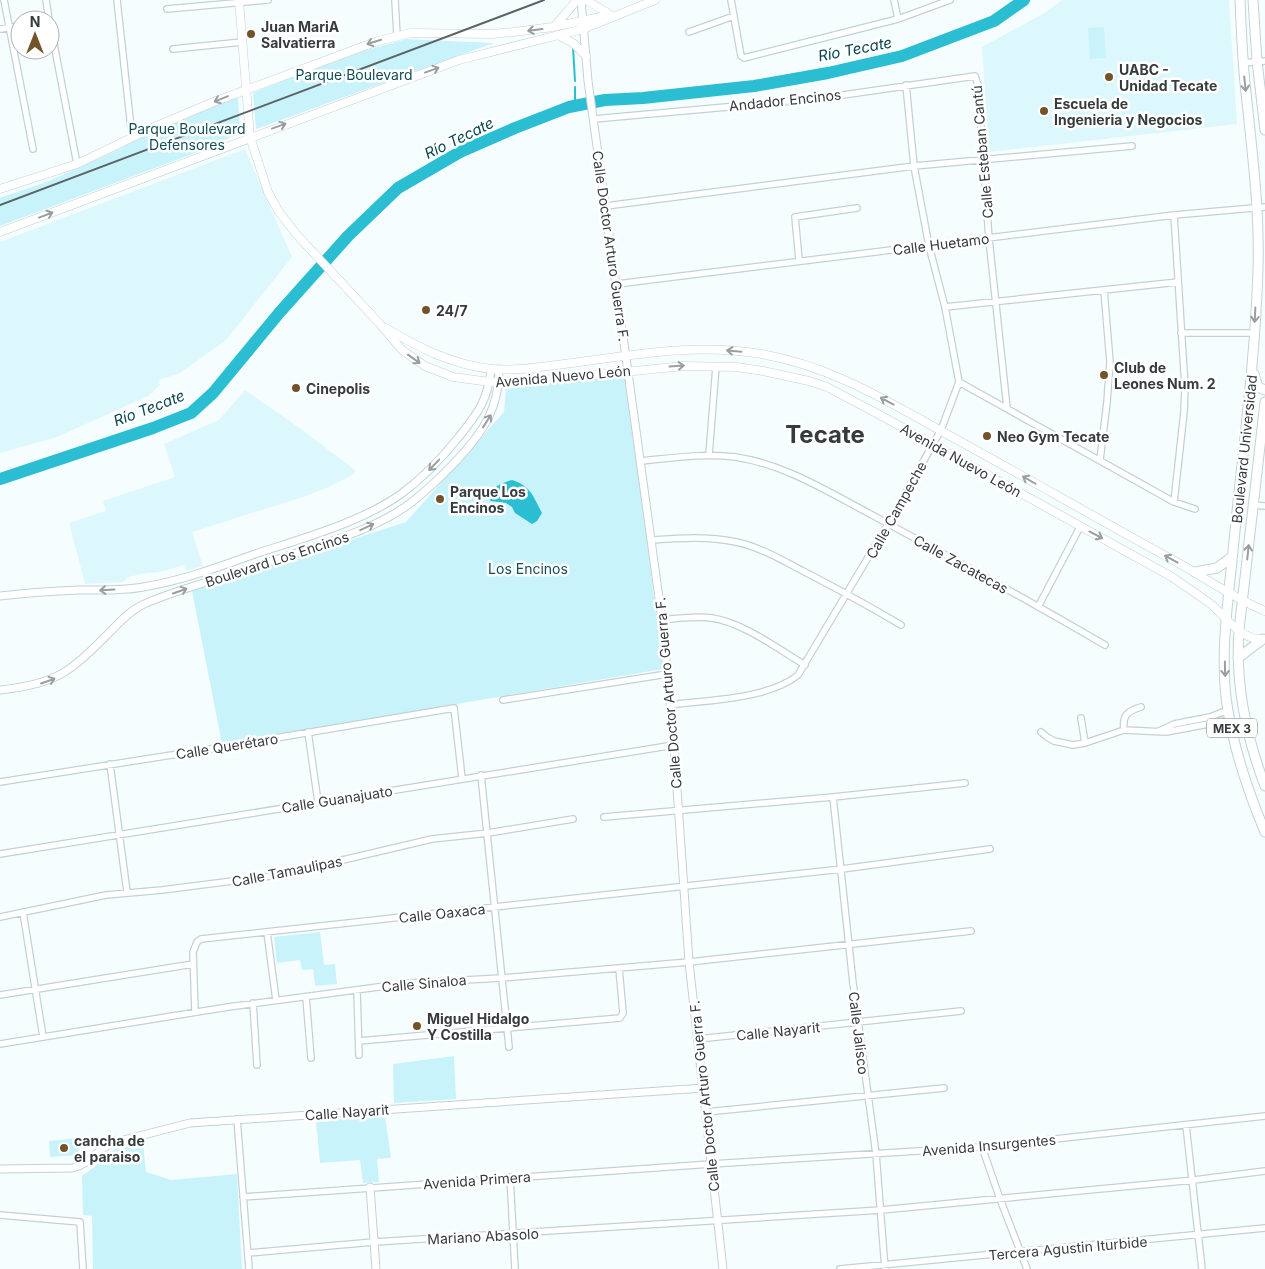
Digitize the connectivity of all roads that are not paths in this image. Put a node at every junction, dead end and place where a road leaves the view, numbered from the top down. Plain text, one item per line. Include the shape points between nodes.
1 (4, 0) edge
2 (118, 0) edge
3 (268, 0) edge
4 (395, 0) edge
5 (579, 0) edge
6 (586, 0) edge
7 (655, 0) edge
8 (731, 0) edge
9 (894, 0) edge
10 (950, 0) edge
11 (1240, 0) edge
12 (239, 1) edge
13 (1254, 1) edge
14 (167, 9) dead end
15 (624, 12) junction
16 (611, 15) junction
17 (734, 16) junction
18 (898, 19) junction
19 (583, 25) junction
20 (9, 28) junction
21 (0, 29) edge
22 (556, 31) junction
23 (689, 32) dead end
24 (397, 35) junction
25 (242, 42) junction
26 (173, 49) dead end
27 (586, 56) junction
28 (57, 60) edge
29 (1261, 61) edge
30 (1243, 63) junction
31 (975, 76) joint
32 (906, 85) junction
33 (245, 89) junction
34 (1264, 113) edge
35 (594, 119) junction
36 (1265, 130) edge
37 (132, 137) junction
38 (250, 137) junction
39 (1132, 146) dead end
40 (32, 149) dead end
41 (983, 158) junction
42 (76, 164) junction
43 (914, 166) junction
44 (0, 189) edge
45 (1261, 190) edge
46 (606, 206) junction
47 (1261, 207) edge
48 (857, 208) dead end
49 (1174, 215) junction
50 (0, 232) edge
51 (989, 239) junction
52 (929, 246) junction
53 (800, 260) junction
54 (1178, 282) junction
55 (617, 284) junction
56 (1104, 290) junction
57 (997, 302) junction
58 (945, 307) junction
59 (380, 324) junction
60 (1254, 333) junction
61 (1180, 334) junction
62 (626, 356) junction
63 (1253, 364) junction
64 (716, 366) junction
65 (491, 369) junction
66 (500, 369) junction
67 (628, 371) junction
68 (490, 382) junction
69 (959, 382) junction
70 (499, 383) junction
71 (1265, 390) edge
72 (1265, 402) edge
73 (1007, 408) junction
74 (940, 430) junction
75 (933, 444) junction
76 (709, 455) junction
77 (1100, 460) junction
78 (641, 462) junction
79 (1174, 502) junction
80 (1253, 505) junction
81 (1265, 506) edge
82 (1195, 509) dead end
83 (888, 524) junction
84 (1080, 527) junction
85 (321, 532) junction
86 (652, 540) junction
87 (325, 543) junction
88 (1232, 557) junction
89 (1195, 572) junction
90 (1228, 593) junction
91 (848, 594) junction
92 (0, 596) edge
93 (1243, 600) junction
94 (1038, 607) junction
95 (1265, 612) edge
96 (662, 620) junction
97 (1227, 620) junction
98 (901, 625) dead end
99 (1239, 630) junction
100 (1264, 639) edge
101 (1105, 645) dead end
102 (1238, 658) junction
103 (805, 665) junction
104 (667, 674) junction
105 (0, 690) edge
106 (503, 700) dead end
107 (670, 705) junction
108 (1141, 707) dead end
109 (1229, 715) junction
110 (1081, 718) dead end
111 (1124, 730) junction
112 (308, 732) junction
113 (1042, 732) dead end
114 (1157, 732) junction
115 (1085, 743) junction
116 (674, 745) junction
117 (110, 764) junction
118 (481, 775) junction
119 (462, 778) junction
120 (0, 782) edge
121 (966, 783) dead end
122 (1265, 786) edge
123 (833, 797) junction
124 (318, 802) junction
125 (678, 811) junction
126 (604, 817) dead end
127 (573, 819) dead end
128 (1265, 832) edge
129 (488, 833) junction
130 (119, 836) junction
131 (990, 849) dead end
132 (0, 854) edge
133 (842, 869) junction
134 (684, 887) junction
135 (127, 892) junction
136 (495, 908) junction
137 (23, 912) junction
138 (0, 917) edge
139 (970, 931) dead end
140 (267, 932) junction
141 (850, 944) junction
142 (689, 962) junction
143 (193, 964) junction
144 (619, 968) junction
145 (502, 978) junction
146 (35, 989) junction
147 (357, 991) junction
148 (0, 995) edge
149 (306, 997) junction
150 (276, 1000) junction
151 (253, 1003) junction
152 (961, 1011) dead end
153 (195, 1012) junction
154 (858, 1023) junction
155 (507, 1027) junction
156 (43, 1037) junction
157 (698, 1039) junction
158 (359, 1041) junction
159 (0, 1044) edge
160 (509, 1048) dead end
161 (359, 1055) dead end
162 (311, 1058) dead end
163 (257, 1065) dead end
164 (704, 1088) junction
165 (944, 1088) dead end
166 (868, 1096) junction
167 (706, 1112) junction
168 (1265, 1116) edge
169 (238, 1119) junction
170 (1186, 1125) junction
171 (982, 1147) junction
172 (876, 1154) junction
173 (711, 1164) junction
174 (0, 1168) edge
175 (1265, 1171) edge
176 (510, 1177) junction
177 (1194, 1180) junction
178 (370, 1187) junction
179 (243, 1197) junction
180 (1000, 1199) junction
181 (881, 1210) junction
182 (0, 1215) edge
183 (719, 1221) junction
184 (1265, 1228) edge
185 (513, 1234) junction
186 (1198, 1236) junction
187 (374, 1242) junction
188 (248, 1253) junction
189 (1020, 1253) junction
190 (885, 1267) edge
191 (83, 1269) edge
192 (249, 1269) edge
193 (376, 1269) edge
194 (515, 1269) edge
195 (723, 1269) edge
196 (840, 1269) edge
197 (1026, 1269) edge
198 (1202, 1269) edge

1 - 20 street
2 - 37 street
3 - 12 street
4 - 24 street
5 - 19 street, Calle Doctor Arturo Guerra F.
5 - 22 main road
6 - 16 main road
7 - 15 main road
8 - 17 street
9 - 18 street
10 - 18 street
11 - 30 main road, Boulevard Universidad / MEX 3
12 - 14 street
12 - 25 main road
13 - 29 main road
15 - 16 main road
15 - 19 main road
16 - 19 main road
17 - 18 street via 742,56 746,58
17 - 23 street
19 - 22 main road
19 - 27 street, Calle Doctor Arturo Guerra F.
20 - 21 street
20 - 40 street
22 -> 24 main road
22 - 27 main road
38 -> 22 main road via 459,60
24 -> 33 main road
25 - 26 street
25 - 33 main road
27 - 35 street, Calle Doctor Arturo Guerra F.
28 - 42 street
29 - 30 street
29 - 34 main road
30 -> 45 main road, Boulevard Universidad / MEX 3
31 - 32 street, Andador Encinos
31 - 41 street, Calle Esteban Cantú
32 - 35 street, Andador Encinos via 815,99
32 - 43 street
33 -> 37 main road
33 - 38 main road
34 - 36 main road
35 - 46 street, Calle Doctor Arturo Guerra F.
37 - 42 main road
50 -> 38 main road
38 - 59 main road via 268,192 279,212 296,235
39 - 41 street
41 - 43 street
41 - 51 street, Calle Esteban Cantú
42 - 44 main road
43 - 46 street
43 - 52 street
45 - 47 main road, Boulevard Universidad / MEX 3
46 - 55 street, Calle Doctor Arturo Guerra F.
47 - 49 street, Calle Huetamo
47 -> 60 main road, Boulevard Universidad / MEX 3
48 - 53 street via 795,217
49 - 51 street, Calle Huetamo
49 - 54 street
51 - 52 street, Calle Huetamo
51 - 57 street, Calle Esteban Cantú
52 - 53 street, Calle Huetamo
52 - 58 street
53 - 55 street, Calle Huetamo
54 - 56 street
54 - 61 street
55 - 62 street, Calle Doctor Arturo Guerra F.
56 - 57 street
56 - 77 street via 1110,362
57 - 58 street
57 - 73 street, Calle Esteban Cantú
58 - 69 street
59 - 65 main road, Avenida Nuevo León via 434,355
59 -> 68 main road, Avenida Nuevo León via 402,350 425,366 453,377
60 - 61 street
60 - 63 main road, Boulevard Universidad / MEX 3
61 - 79 street via 1185,387
62 - 66 main road, Avenida Nuevo León
62 - 67 street, Calle Doctor Arturo Guerra F.
74 -> 62 main road, Avenida Nuevo León via 855,383 775,357 714,349
63 - 71 main road via 1256,383
63 - 88 main road, Boulevard Universidad / MEX 3
67 -> 64 main road, Avenida Nuevo León
64 - 75 main road, Avenida Nuevo León via 809,381
64 - 76 street
65 - 66 main road, Avenida Nuevo León
65 - 68 street, Boulevard Los Encinos
66 - 70 street, Boulevard Los Encinos
67 - 70 main road, Avenida Nuevo León
67 - 78 street, Calle Doctor Arturo Guerra F.
68 - 70 main road, Avenida Nuevo León
68 -> 85 street, Boulevard Los Encinos via 477,415 414,484 368,513
69 - 73 street
69 - 74 street, Calle Campeche
87 -> 70 street, Boulevard Los Encinos via 384,519 433,486 486,424 495,406
72 - 80 main road, Boulevard Universidad / MEX 3
73 - 77 street
74 - 75 street, Calle Campeche
89 -> 74 main road, Avenida Nuevo León
75 - 83 street, Calle Campeche
75 - 84 main road, Avenida Nuevo León
76 - 78 street, Calle Zacatecas
76 - 83 street, Calle Zacatecas via 763,463 789,473
77 - 79 street
78 - 86 street, Calle Doctor Arturo Guerra F.
79 - 82 street
80 - 81 street
93 -> 80 main road, Boulevard Universidad / MEX 3
83 - 91 street, Calle Campeche
83 - 94 street, Calle Zacatecas
84 - 94 street
84 -> 97 main road, Avenida Nuevo León via 1172,577
85 - 87 street
85 -> 92 street, Boulevard Los Encinos via 154,586
86 - 91 street via 705,538 738,542 767,552
86 - 96 street, Calle Doctor Arturo Guerra F.
105 -> 87 street, Boulevard Los Encinos via 56,678 71,669 140,606
88 - 89 main road via 1217,568
88 - 90 main road, Boulevard Universidad / MEX 3
89 - 90 main road, Avenida Nuevo León
90 - 93 main road, Avenida Nuevo León
90 - 97 main road, Boulevard Universidad / MEX 3
91 - 98 street
91 - 103 street, Calle Campeche
93 - 95 main road, Avenida Nuevo León
93 - 99 main road, Boulevard Universidad / MEX 3
94 - 101 street, Calle Zacatecas
96 - 103 street via 691,617 730,623
96 - 104 street, Calle Doctor Arturo Guerra F.
97 - 99 main road, Avenida Nuevo León
97 -> 109 main road, Boulevard Universidad / MEX 3 via 1225,663
99 - 100 main road, Avenida Nuevo León via 1251,637
99 - 102 main road, Boulevard Universidad / MEX 3
100 - 102 main road
102 - 122 main road, Boulevard Universidad / MEX 3 via 1241,703
103 - 107 street, Calle Campeche via 798,675 774,690
104 - 106 street
104 - 107 street, Calle Doctor Arturo Guerra F.
107 - 116 street, Calle Doctor Arturo Guerra F.
108 - 111 street via 1125,714
109 - 114 street
109 - 114 street via 1174,724
109 - 128 main road, Boulevard Universidad / MEX 3 via 1242,770
110 - 115 street
111 - 114 street
111 - 115 street
112 - 117 street, Calle Querétaro
112 - 119 street, Calle Querétaro via 454,708
112 - 124 street
113 - 115 street via 1062,743
116 - 118 street, Calle Guanajuato
116 - 125 street, Calle Doctor Arturo Guerra F.
117 - 120 street, Calle Querétaro
117 - 130 street
118 - 119 street, Calle Guanajuato
118 - 129 street
119 - 124 street, Calle Guanajuato
121 - 123 street
123 - 125 street
123 - 133 street, Calle Jalisco
124 - 130 street, Calle Guanajuato
125 - 126 street
125 - 134 street, Calle Doctor Arturo Guerra F.
127 - 129 street, Calle Tamaulipas
129 - 135 street, Calle Tamaulipas via 432,839 279,875
129 - 136 street
130 - 132 street, Calle Guanajuato
130 - 135 street
131 - 133 street, Calle Oaxaca
133 - 134 street, Calle Oaxaca
133 - 141 street, Calle Jalisco
134 - 136 street, Calle Oaxaca
134 - 142 street, Calle Doctor Arturo Guerra F.
135 - 137 street, Calle Tamaulipas
136 - 140 street, Calle Oaxaca
136 - 145 street
137 - 138 street, Calle Tamaulipas
137 - 146 street
139 - 141 street, Calle Sinaloa
140 - 143 street, Calle Oaxaca via 201,939 194,947
140 - 150 street
141 - 142 street, Calle Sinaloa
141 - 154 street, Calle Jalisco
142 - 144 street, Calle Sinaloa
142 - 157 street, Calle Doctor Arturo Guerra F.
143 - 146 street
143 - 153 street
144 - 145 street, Calle Sinaloa
144 - 155 street via 623,1014 620,1018
145 - 147 street, Calle Sinaloa via 408,983
145 - 155 street
146 - 148 street
146 - 156 street
147 - 149 street, Calle Sinaloa
147 - 158 street
149 - 150 street, Calle Sinaloa
149 - 162 street
150 - 151 street, Calle Sinaloa
151 - 153 street, Calle Sinaloa
151 - 163 street
152 - 154 street, Calle Nayarit
153 - 156 street, Calle Sinaloa
154 - 157 street, Calle Nayarit
154 - 166 street, Calle Jalisco
155 - 158 street
155 - 160 street
156 - 159 street, Calle Sinaloa
157 - 164 street, Calle Doctor Arturo Guerra F.
158 - 161 street
164 - 167 street, Calle Doctor Arturo Guerra F.
164 - 169 street, Calle Nayarit
165 - 166 street
166 - 167 street
166 - 172 street, Calle Jalisco
167 - 173 street, Calle Doctor Arturo Guerra F.
168 - 170 street, Avenida Insurgentes
169 - 174 street, Calle Nayarit via 190,1123 112,1143 81,1166 72,1168
169 - 179 street
170 - 171 street, Avenida Insurgentes
170 - 177 street
171 - 172 street, Avenida Insurgentes
171 - 180 street
172 - 173 street, Avenida Insurgentes
172 - 181 street, Calle Jalisco
173 - 176 street, Avenida Primera
173 - 183 street, Calle Doctor Arturo Guerra F.
175 - 177 street, Mariano Abasolo
176 - 178 street, Avenida Primera
176 - 185 street
177 - 180 street, Mariano Abasolo
177 - 186 street
178 - 179 street, Avenida Primera
178 - 187 street
179 - 188 street
180 - 181 street, Mariano Abasolo
180 - 189 street
181 - 183 street, Mariano Abasolo
181 - 190 street, Calle Jalisco
182 - 191 street via 80,1222
183 - 185 street, Mariano Abasolo
183 - 195 street, Calle Doctor Arturo Guerra F.
184 - 186 street, Tercera Agustin Iturbide
185 - 187 street, Mariano Abasolo
185 - 194 street
186 - 189 street, Tercera Agustin Iturbide
186 - 198 street
187 - 188 street, Mariano Abasolo
187 - 193 street
188 - 192 street
189 - 190 street, Tercera Agustin Iturbide
189 - 197 street
190 - 196 street, Tercera Agustin Iturbide

